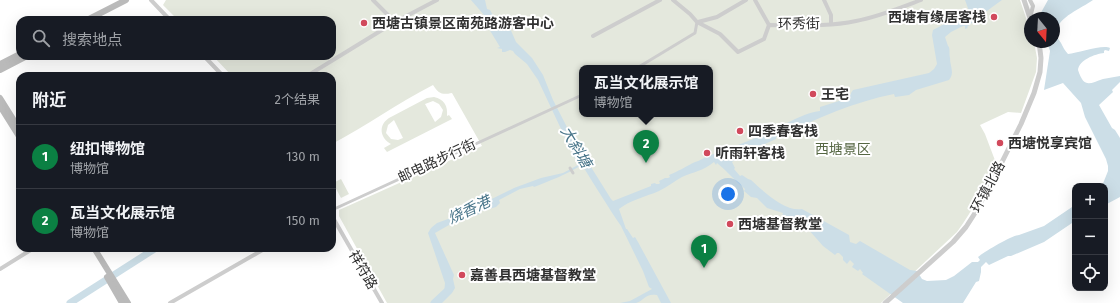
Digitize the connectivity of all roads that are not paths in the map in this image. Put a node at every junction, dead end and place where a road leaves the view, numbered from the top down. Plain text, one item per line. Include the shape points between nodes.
1 (126, 0) edge
2 (132, 0) edge
3 (151, 0) edge
4 (373, 0) edge
5 (437, 0) edge
6 (660, 0) edge
7 (673, 0) edge
8 (746, 0) edge
9 (755, 0) edge
10 (824, 0) edge
11 (921, 0) edge
12 (1024, 0) edge
13 (1030, 0) edge
14 (1028, 12) edge
15 (1032, 12) edge
16 (95, 16) edge
17 (102, 16) edge
18 (166, 16) edge
19 (394, 22) junction
20 (697, 22) junction
21 (831, 24) junction
22 (769, 25) junction
23 (593, 36) dead end
24 (1040, 48) edge
25 (16, 56) edge
26 (336, 58) edge
27 (19, 60) edge
28 (208, 60) edge
29 (333, 60) edge
30 (0, 64) edge
31 (643, 65) edge
32 (0, 70) edge
33 (219, 72) edge
34 (313, 72) edge
35 (579, 96) edge
36 (1, 103) edge
37 (16, 124) edge
38 (16, 131) edge
39 (570, 168) dead end
40 (573, 173) dead end
41 (336, 208) edge
42 (336, 223) edge
43 (28, 252) edge
44 (92, 252) edge
45 (96, 252) edge
46 (259, 252) edge
47 (102, 265) junction
48 (0, 269) edge
49 (117, 290) junction
50 (122, 303) edge
51 (128, 303) edge
52 (170, 303) edge
53 (382, 303) edge
54 (885, 303) edge

1 - 16 main road
2 - 17 main road
3 - 18 street
4 - 19 street
5 - 19 street
6 - 23 street
7 - 20 street
8 - 20 street via 717,17
9 - 22 street
10 - 21 street via 831,15
11 - 21 street, 环秀街 via 876,16
12 - 14 street
13 - 15 street via 1033,6
19 - 26 street
20 - 22 street, 环秀街 via 720,34 738,52 764,39
20 - 31 street via 695,33
21 - 22 street, 环秀街
24 - 54 street, 环镇北路 via 1040,72 1034,93 997,172 966,227 953,242
25 - 30 main road
27 - 32 main road
28 - 33 street
29 - 34 street
35 - 41 street, 邮电路步行街
36 - 37 main road
36 - 38 main road
39 - 40 street
42 - 53 street, 祥符路
43 - 48 street
44 - 47 main road
45 - 47 main road
46 - 52 street
47 - 49 main road
49 - 50 main road
49 - 51 main road

